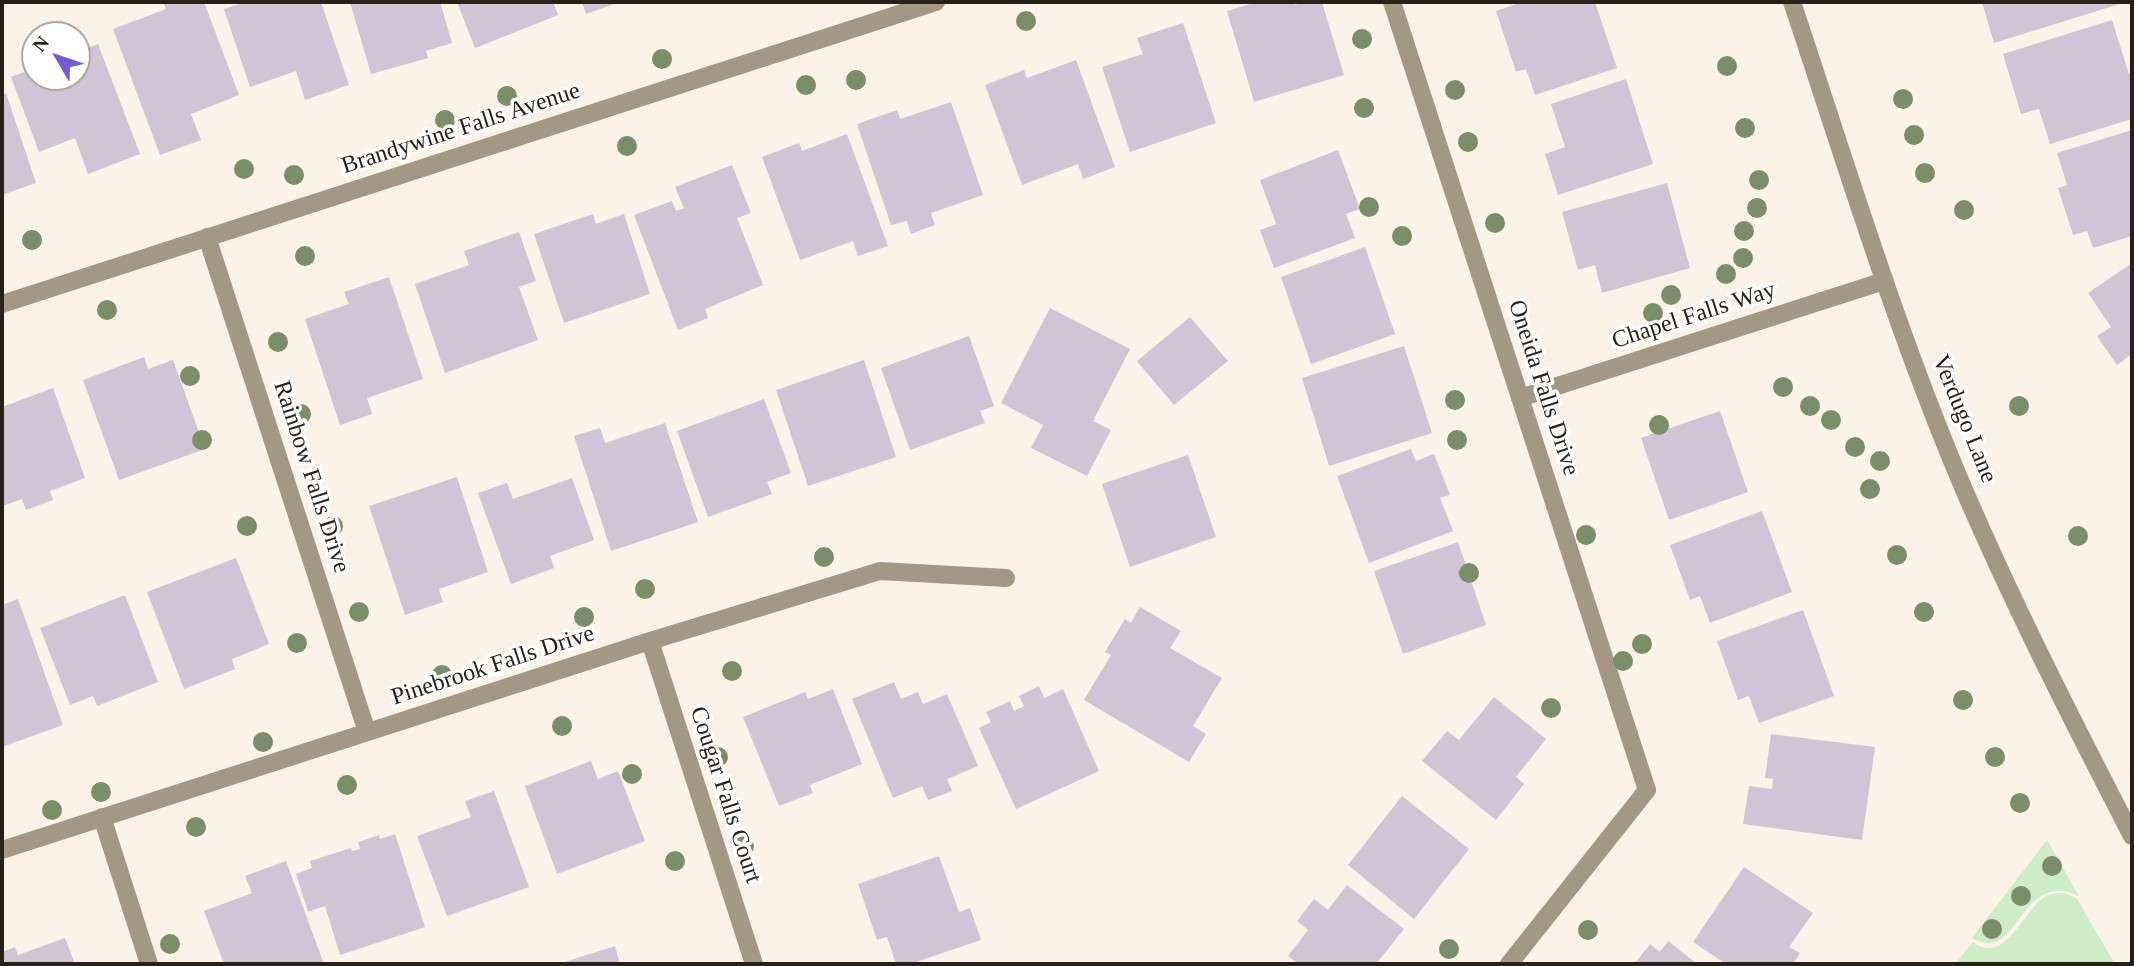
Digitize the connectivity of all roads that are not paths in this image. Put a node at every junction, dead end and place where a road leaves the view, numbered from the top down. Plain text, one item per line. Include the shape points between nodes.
1 (936, 2) edge
2 (1392, 2) edge
3 (1792, 2) edge
4 (207, 237) junction
5 (1884, 281) junction
6 (2, 304) edge
7 (1520, 398) junction
8 (1006, 578) dead end
9 (650, 641) junction
10 (367, 732) junction
11 (102, 817) junction
12 (2132, 836) edge
13 (2, 849) edge
14 (149, 964) edge
15 (754, 964) edge
16 (1509, 964) edge

1 - 4 street, Brandywine Falls Avenue
2 - 7 street, Oneida Falls Drive
3 - 5 street, Verdugo Lane
4 - 6 street, Brandywine Falls Avenue
4 - 10 street, Rainbow Falls Drive
5 - 7 street, Chapel Falls Way
5 - 12 street, Verdugo Lane via 1964,490 2038,655
7 - 16 street, Oneida Falls Drive via 1647,790
8 - 9 street, Pinebrook Falls Drive via 880,571
9 - 10 street, Pinebrook Falls Drive
9 - 15 street, Cougar Falls Court
10 - 11 street, Pinebrook Falls Drive
11 - 13 street, Pinebrook Falls Drive
11 - 14 street

